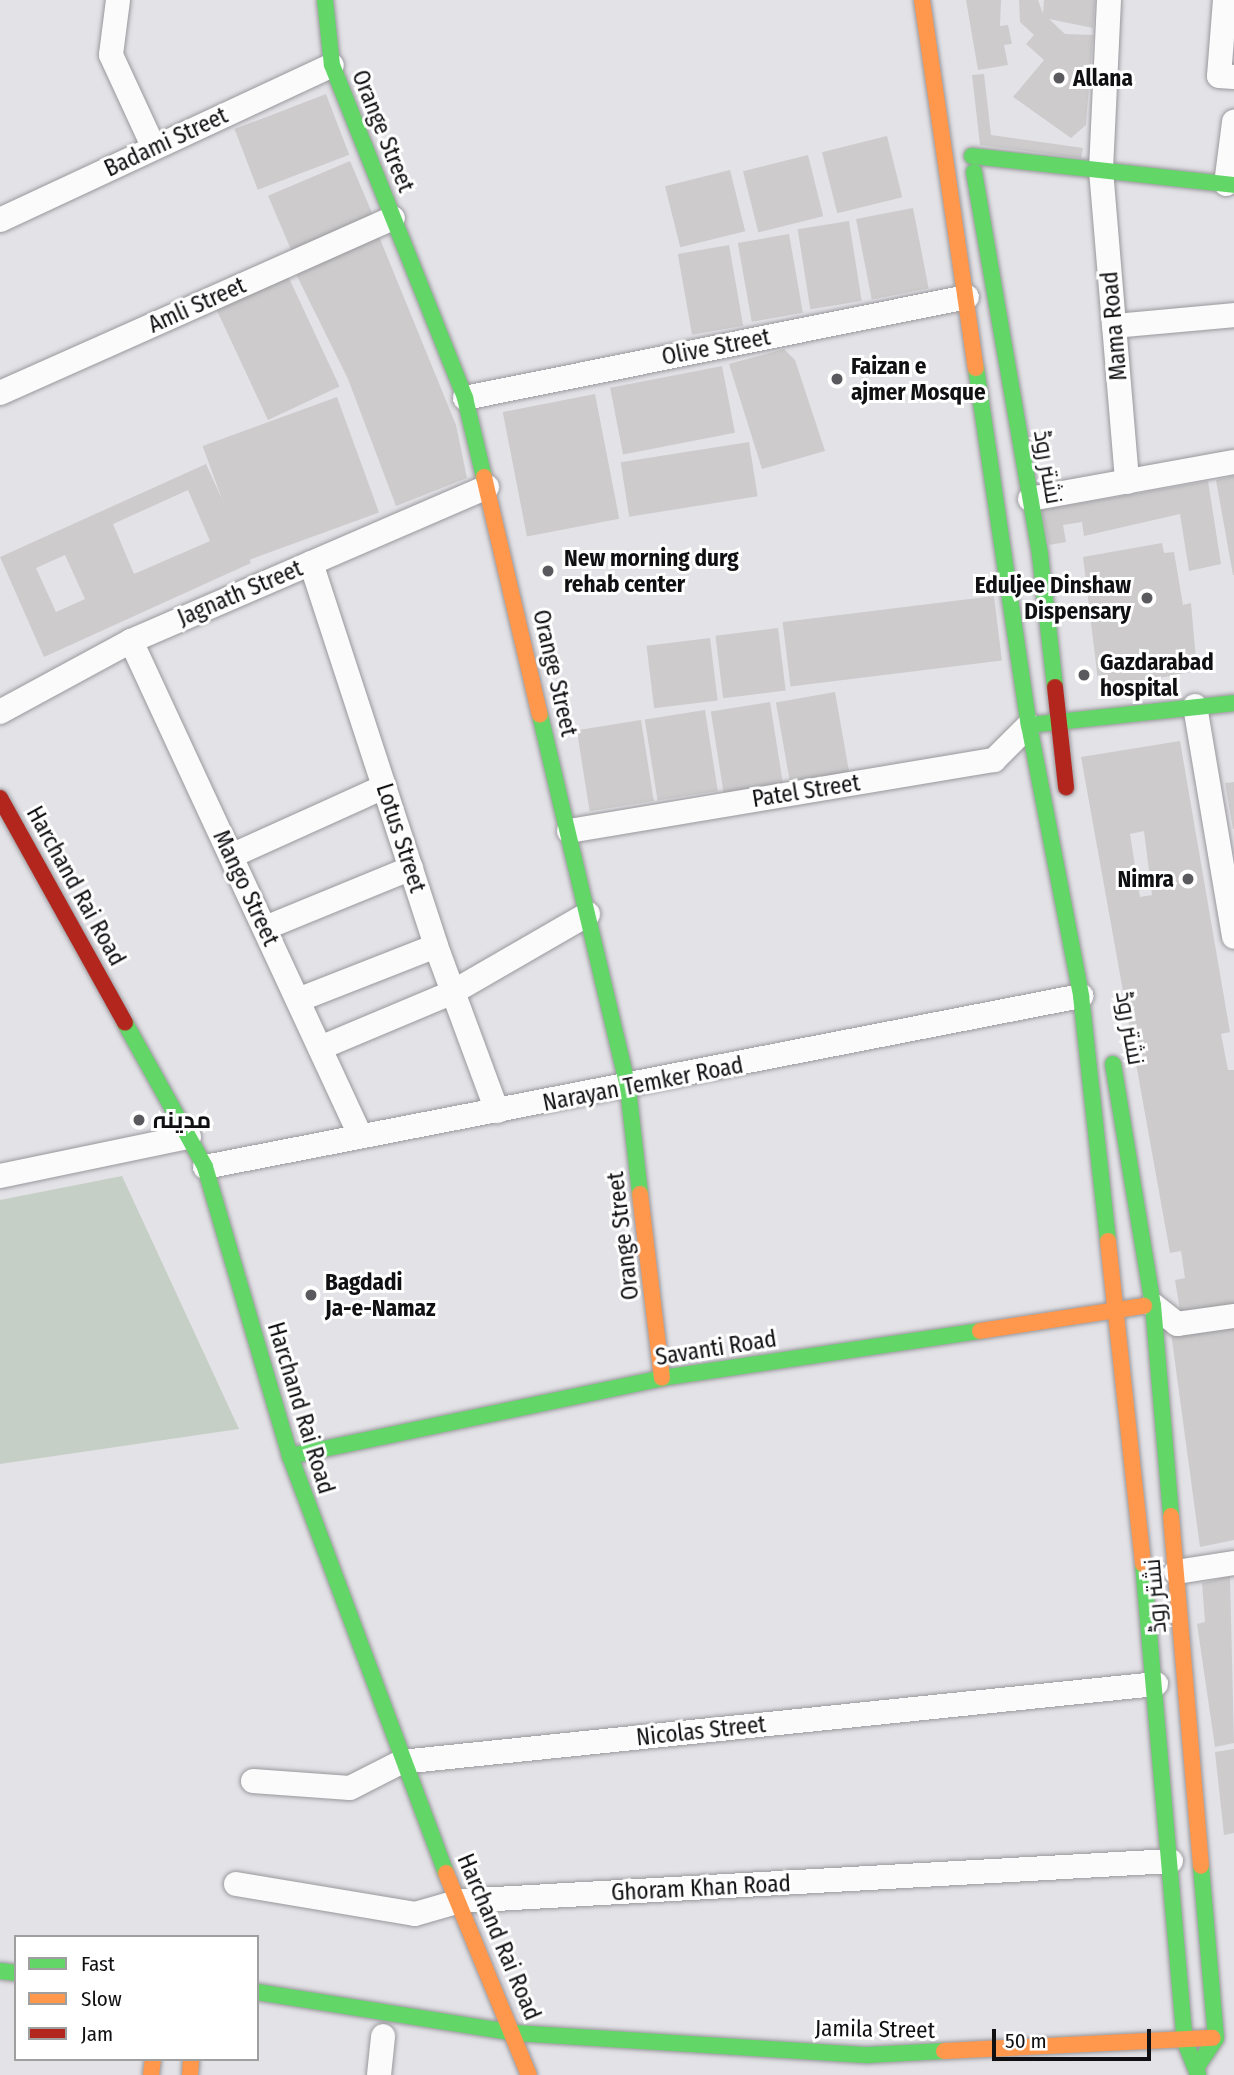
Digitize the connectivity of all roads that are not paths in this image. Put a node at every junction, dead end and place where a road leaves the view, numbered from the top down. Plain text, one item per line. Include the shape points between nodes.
1 (118, 0) edge
2 (325, 0) edge
3 (922, 0) edge
4 (1109, 0) edge
5 (1225, 0) edge
6 (332, 65) junction
7 (1234, 77) edge
8 (1234, 122) edge
9 (154, 148) junction
10 (1101, 170) junction
11 (1230, 185) edge
12 (393, 218) junction
13 (0, 220) edge
14 (967, 297) junction
15 (1234, 315) edge
16 (1114, 326) junction
17 (0, 393) edge
18 (465, 398) junction
19 (1234, 462) edge
20 (1127, 481) junction
21 (487, 487) junction
22 (1030, 499) junction
23 (311, 563) junction
24 (131, 641) junction
25 (1234, 703) edge
26 (1195, 706) junction
27 (0, 712) edge
28 (1058, 720) junction
29 (1030, 725) junction
30 (384, 788) junction
31 (0, 798) edge
32 (1070, 805) dead end
33 (569, 831) junction
34 (231, 856) junction
35 (411, 868) junction
36 (588, 914) junction
37 (265, 928) junction
38 (1234, 937) edge
39 (436, 946) junction
40 (453, 992) junction
41 (1081, 996) junction
42 (298, 1000) junction
43 (320, 1048) junction
44 (1110, 1048) dead end
45 (628, 1088) junction
46 (497, 1111) junction
47 (360, 1135) junction
48 (189, 1137) junction
49 (205, 1167) junction
50 (0, 1176) edge
51 (1153, 1305) junction
52 (1116, 1310) junction
53 (1234, 1315) edge
54 (662, 1378) junction
55 (289, 1456) junction
56 (1234, 1563) edge
57 (1176, 1572) junction
58 (1156, 1684) junction
59 (401, 1762) junction
60 (253, 1781) dead end
61 (1171, 1861) junction
62 (236, 1884) dead end
63 (460, 1901) junction
64 (259, 1992) edge
65 (358, 2032) dead end
66 (515, 2033) junction
67 (1234, 2035) edge
68 (395, 2038) joint
69 (1216, 2038) junction
70 (445, 2041) dead end
71 (1185, 2042) junction
72 (869, 2065) edge
73 (1198, 2070) edge
74 (379, 2075) edge
75 (529, 2075) edge

1 - 9 street via 111,55
2 - 6 main road, Orange Street
3 - 14 main road, نشتر روڈ
4 - 10 street, Mama Road
5 - 7 street via 1219,76
6 - 9 street, Badami Street
6 - 12 main road, Orange Street
8 - 11 street
9 - 13 street, Badami Street
10 - 11 main road
10 - 16 street, Mama Road
10 - 22 main road, نشتر روڈ via 971,149
12 - 17 street, Amli Street
12 - 18 main road, Orange Street
14 - 18 street, Olive Street
14 - 29 main road, نشتر روڈ
15 - 16 street
16 - 20 street, Mama Road
18 - 21 main road, Orange Street
19 - 20 street
20 - 22 street
21 - 23 street, Jagnath Street
21 - 33 main road, Orange Street
22 - 28 main road, نشتر روڈ
23 - 24 street, Jagnath Street
23 - 30 street, Lotus Street
24 - 27 street, Jagnath Street
24 - 34 street, Mango Street
25 - 26 main road
26 - 28 main road
26 - 38 street
28 - 29 main road
28 - 32 main road, نشتر روڈ
29 - 33 street, Patel Street via 994,760
29 - 41 main road, نشتر روڈ
30 - 34 street
30 - 35 street, Lotus Street
31 - 48 main road, Harchand Rai Road
33 - 36 main road, Orange Street
34 - 37 street, Mango Street
35 - 37 street
35 - 39 street, Lotus Street
36 - 40 street
36 - 45 main road, Orange Street
37 - 42 street, Mango Street
39 - 40 street, Lotus Street
39 - 42 street
40 - 43 street
40 - 46 street, Lotus Street
41 - 45 street, Narayan Temker Road
41 - 52 main road, نشتر روڈ
42 - 43 street, Mango Street
43 - 47 street, Mango Street
44 - 51 main road, نشتر روڈ
45 - 46 street, Narayan Temker Road
45 - 54 main road, Orange Street
46 - 47 street, Narayan Temker Road
47 - 49 street, Narayan Temker Road
48 - 49 main road, Harchand Rai Road
48 - 50 street
49 - 55 main road, Harchand Rai Road
51 - 52 main road, Savanti Road
51 - 53 street via 1177,1324
51 - 57 main road, نشتر روڈ
52 - 54 main road, Savanti Road
52 - 58 main road, نشتر روڈ
54 - 55 main road, Savanti Road
55 - 59 main road, Harchand Rai Road
56 - 57 street
57 - 69 main road, نشتر روڈ
58 - 59 street, Nicolas Street
58 - 61 main road, نشتر روڈ
59 - 60 street, Nicolas Street via 350,1788
59 - 63 main road, Harchand Rai Road
61 - 63 street, Ghoram Khan Road
61 - 71 main road, نشتر روڈ
62 - 63 street, Ghoram Khan Road via 415,1914
63 - 66 main road, Harchand Rai Road
64 - 66 main road, Jamila Street
65 - 68 main road
66 - 70 main road, Jamila Street
66 - 72 main road, Jamila Street
66 - 75 main road, Harchand Rai Road
67 - 69 main road, Jamila Street
68 - 74 street
69 - 71 main road, Jamila Street
69 - 73 main road, نشتر روڈ
71 - 72 main road, Jamila Street
71 - 73 main road, نشتر روڈ

